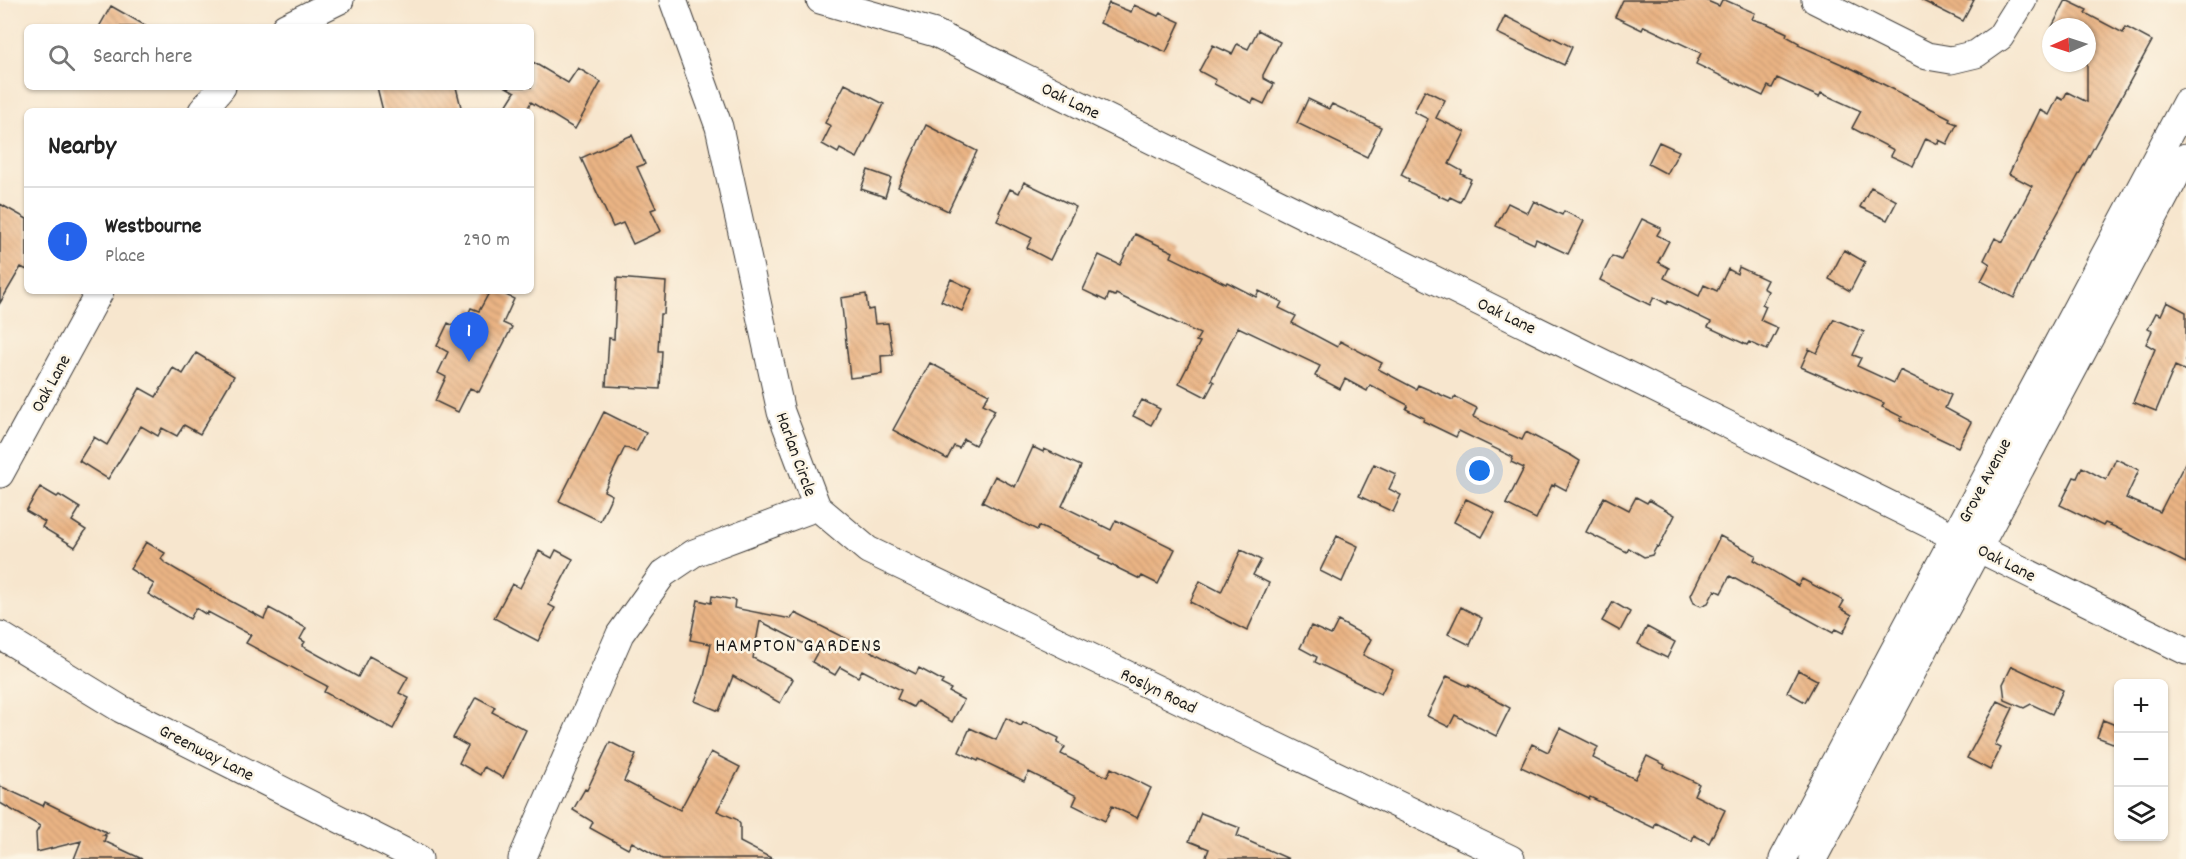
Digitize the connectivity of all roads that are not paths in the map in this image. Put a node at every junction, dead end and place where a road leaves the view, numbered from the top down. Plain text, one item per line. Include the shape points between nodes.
1 (340, 0) edge
2 (673, 0) edge
3 (820, 0) edge
4 (1815, 0) edge
5 (2023, 0) edge
6 (291, 24) edge
7 (220, 90) edge
8 (2186, 102) edge
9 (204, 108) edge
10 (2186, 157) edge
11 (98, 294) edge
12 (0, 474) edge
13 (817, 507) junction
14 (1955, 536) junction
15 (1979, 548) junction
16 (0, 635) edge
17 (2186, 651) edge
18 (419, 859) edge
19 (522, 859) edge
20 (1511, 859) edge
21 (1783, 859) edge
22 (1813, 859) edge

1 - 6 street
2 - 13 street, Harlan Circle via 719,127 781,412
3 - 14 street, Oak Lane via 935,33
4 - 5 street via 1927,56 1951,60 1976,54 2000,36
7 - 9 street
8 - 14 street, Grove Avenue
10 - 15 street, Grove Avenue
11 - 12 street, Oak Lane
13 - 19 street, Harlan Circle via 694,553 663,574 620,634
13 - 20 street, Roslyn Road via 868,550
14 - 15 street, Oak Lane
14 - 21 street, Grove Avenue
15 - 17 street, Oak Lane
15 - 22 street, Grove Avenue
16 - 18 street, Greenway Lane via 121,710

